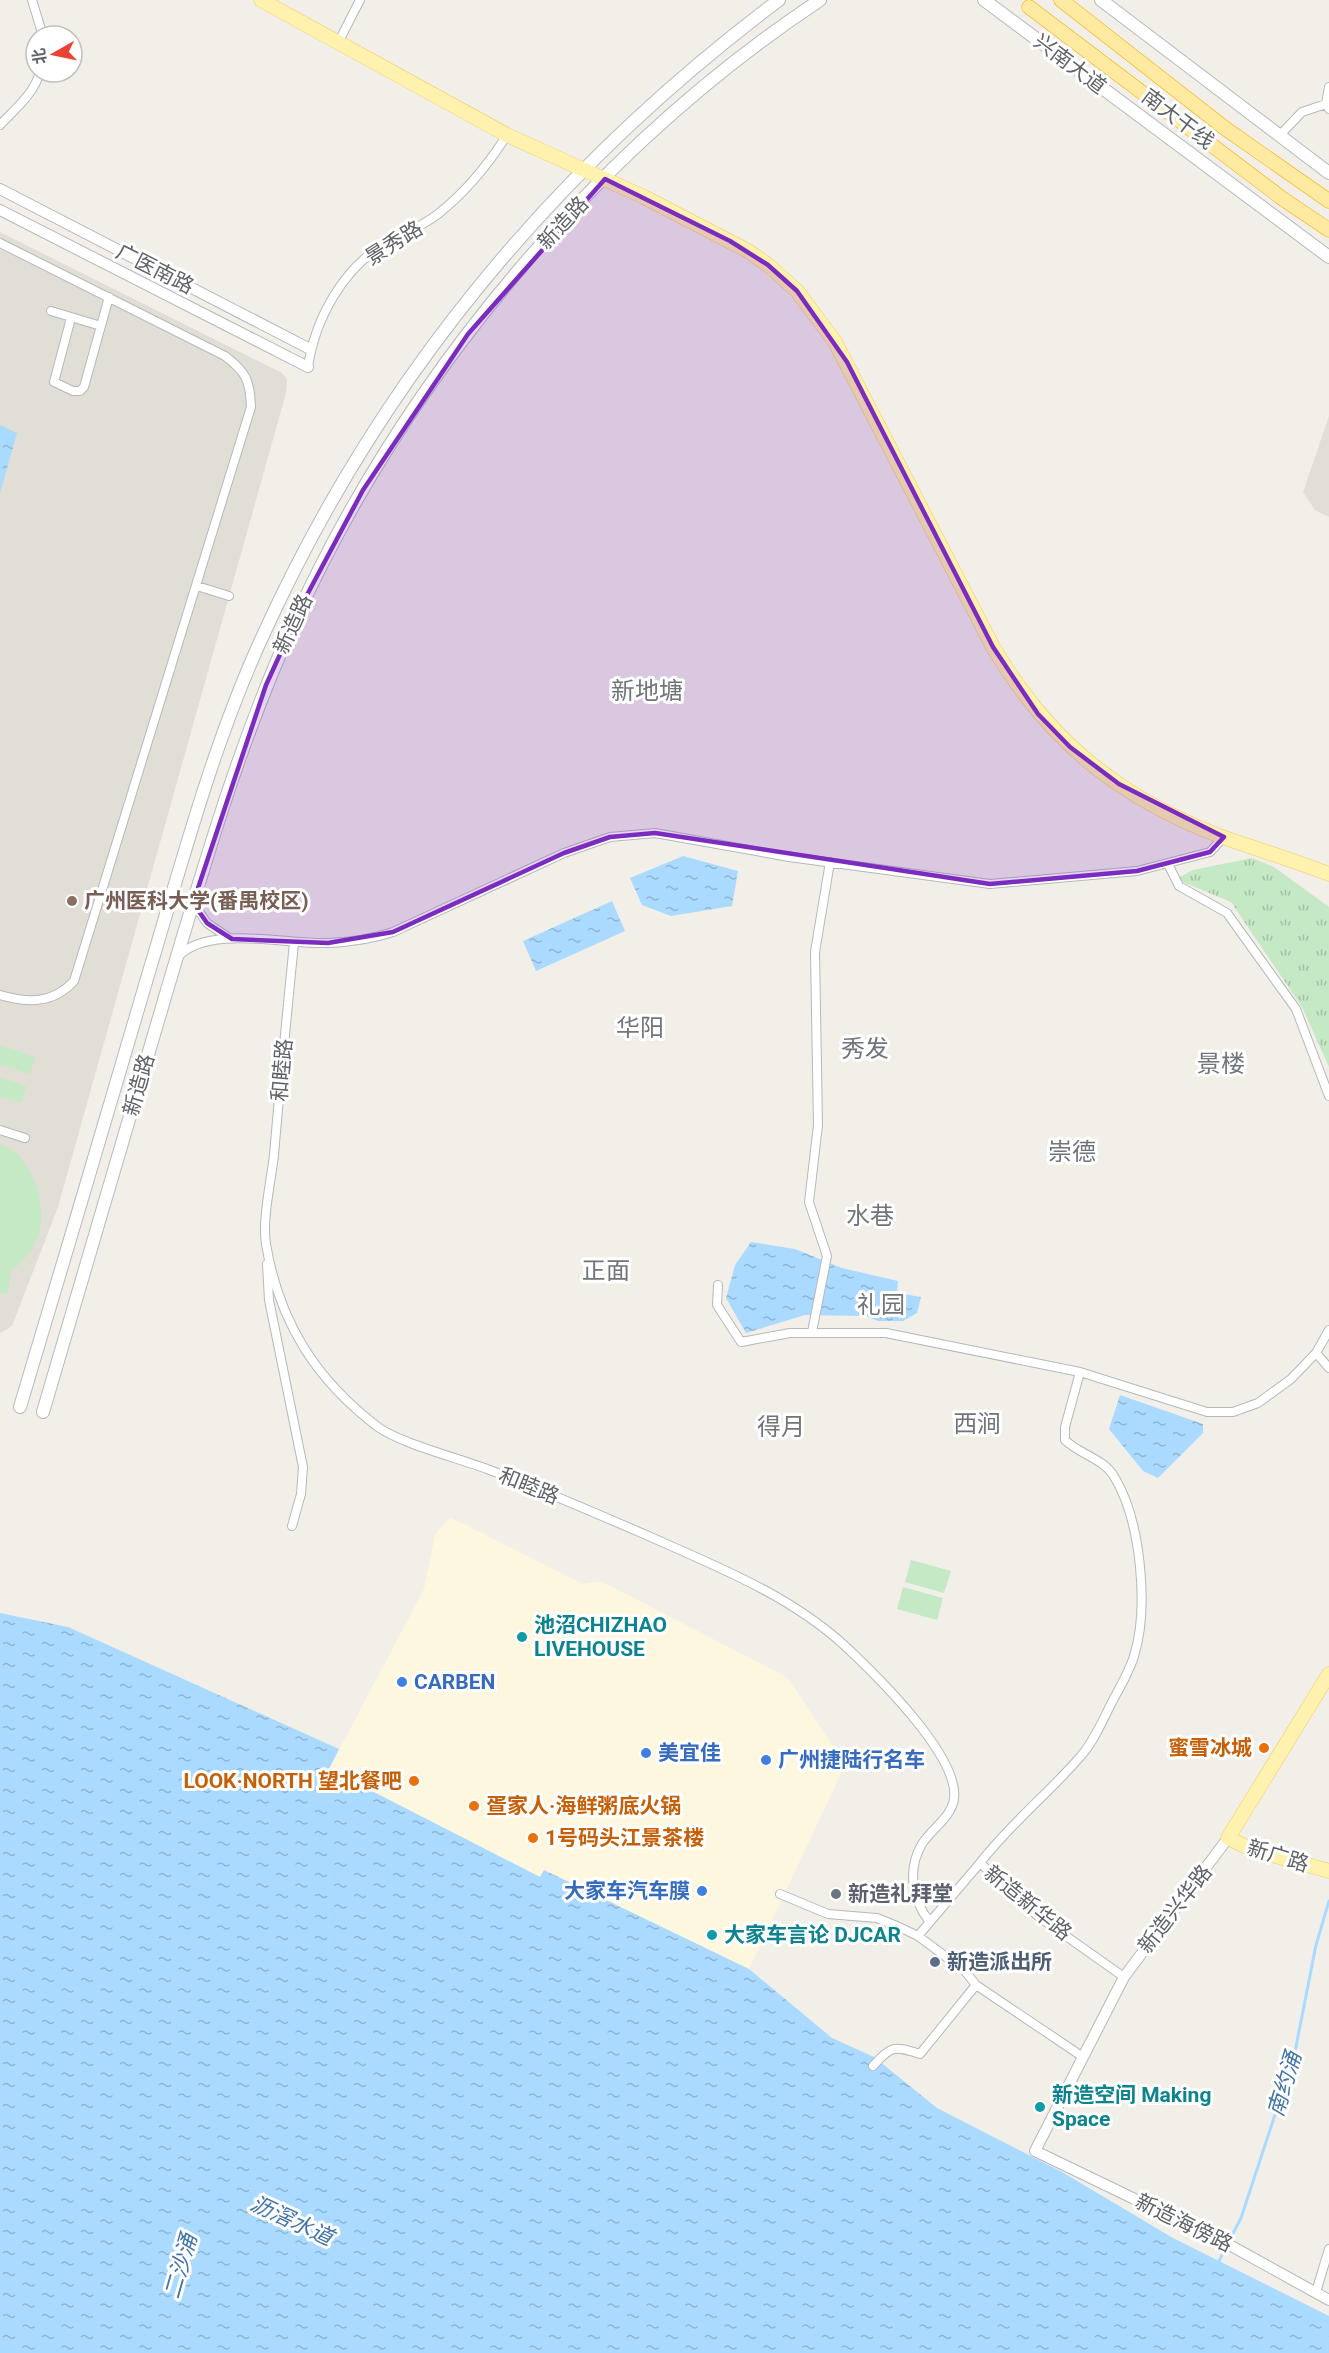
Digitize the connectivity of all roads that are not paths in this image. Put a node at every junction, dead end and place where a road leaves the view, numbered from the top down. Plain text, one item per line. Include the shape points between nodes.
1 (32, 0) edge
2 (261, 0) edge
3 (360, 0) edge
4 (820, 0) edge
5 (984, 0) edge
6 (1004, 0) edge
7 (1061, 0) edge
8 (1101, 0) edge
9 (774, 3) edge
10 (1029, 7) dead end
11 (1006, 16) junction
12 (787, 22) junction
13 (39, 24) edge
14 (338, 43) junction
15 (34, 84) edge
16 (1329, 87) edge
17 (1328, 107) edge
18 (0, 124) edge
19 (507, 135) junction
20 (1279, 136) junction
21 (583, 169) junction
22 (1329, 173) edge
23 (605, 179) junction
24 (0, 189) edge
25 (1329, 201) edge
26 (0, 210) edge
27 (1329, 230) edge
28 (0, 243) edge
29 (1329, 257) edge
30 (109, 297) junction
31 (51, 310) dead end
32 (72, 318) junction
33 (101, 326) junction
34 (310, 349) junction
35 (308, 367) joint
36 (197, 586) junction
37 (229, 596) dead end
38 (1224, 837) junction
39 (830, 862) junction
40 (1168, 864) junction
41 (1329, 874) edge
42 (193, 903) junction
43 (232, 939) junction
44 (294, 942) junction
45 (176, 959) junction
46 (0, 995) edge
47 (1329, 1096) edge
48 (0, 1130) edge
49 (25, 1137) dead end
50 (265, 1241) junction
51 (718, 1285) dead end
52 (1329, 1330) edge
53 (812, 1332) junction
54 (1316, 1353) junction
55 (1329, 1368) edge
56 (1080, 1372) junction
57 (20, 1407) dead end
58 (43, 1412) dead end
59 (292, 1526) dead end
60 (1329, 1674) edge
61 (1228, 1838) junction
62 (980, 1863) junction
63 (1323, 1869) edge
64 (780, 1894) dead end
65 (929, 1921) junction
66 (918, 1936) junction
67 (1124, 1977) junction
68 (976, 1985) junction
69 (1083, 2057) junction
70 (873, 2066) dead end
71 (1035, 2151) joint
72 (1329, 2249) edge
73 (1316, 2292) junction
74 (1329, 2300) edge

1 - 13 street
2 - 14 main road
3 - 14 street
4 - 12 main road, 新造路
5 - 11 main road, 兴南大道
6 - 11 main road
7 - 25 highway, 南大干线 via 1226,129
8 - 20 main road
9 - 12 main road via 784,10
9 - 21 main road, 新造路 via 688,70
10 - 27 highway, 南大干线
11 - 29 main road, 兴南大道
12 - 23 main road, 新造路 via 693,96
14 - 19 main road
15 - 18 street via 26,98
16 - 17 street
17 - 20 street via 1302,112
19 - 21 main road
19 - 34 street, 景秀路 via 476,178 440,213 386,244 359,266 322,315
20 - 22 main road
21 - 23 main road
21 - 57 main road, 新造路 via 503,254 398,393 330,500 265,631 205,783
23 - 38 main road via 730,240 768,264 797,291 847,362 993,647 1038,714 1070,747 1119,784
23 - 42 main road, 新造路 via 513,278 468,334 363,490 308,593 266,685 229,785
24 - 34 street, 广医南路
26 - 35 street, 广医南路
28 - 30 street
30 - 33 street
30 - 36 street via 225,356 241,368 250,386 248,416
31 - 32 street
32 - 33 street
32 - 33 street via 54,382 73,391 84,387
34 - 35 street, 景秀路
36 - 37 street
36 - 46 street via 74,981 64,992 47,999 26,1002
38 - 40 street via 1210,852
38 - 41 main road
39 - 40 street via 990,884 1137,871
39 - 44 street via 655,833 610,837 564,853 393,932 368,940
39 - 53 street via 815,952 818,1125 809,1202 827,1256
40 - 47 street via 1179,886 1227,913 1296,1009
42 - 43 street via 207,923
42 - 45 main road, 新造路
43 - 44 street
43 - 45 street via 200,944
44 - 50 street, 和睦路
45 - 58 main road, 新造路
48 - 49 street
50 - 59 street via 269,1300 303,1467
50 - 65 street, 和睦路 via 279,1299 304,1353 328,1383 381,1429 571,1503 739,1576 804,1611 901,1703 937,1747 954,1799 946,1816 922,1844 913,1866 918,1906
51 - 53 street via 717,1305 741,1342
52 - 54 street
53 - 56 street via 886,1333
54 - 55 street
54 - 56 street via 1291,1379 1258,1403 1233,1412 1207,1412
56 - 62 street via 1065,1440 1098,1460 1115,1477 1131,1518 1141,1563 1142,1601 1134,1656 1082,1756 1031,1804
60 - 61 main road, 新造兴华路
61 - 63 main road, 新广路 via 1251,1849
61 - 67 street, 新造兴华路
62 - 65 street, 新造新华路
62 - 67 street, 新造新华路 via 1040,1917
64 - 66 street via 828,1914 877,1918
65 - 66 street, 新造新华路
66 - 68 street
67 - 69 street, 新造兴华路
68 - 69 street
68 - 70 street via 920,2054 891,2048
69 - 71 street, 新造兴华路
71 - 73 street, 新造海傍路 via 1240,2250
72 - 73 street
73 - 74 street, 新造海傍路

